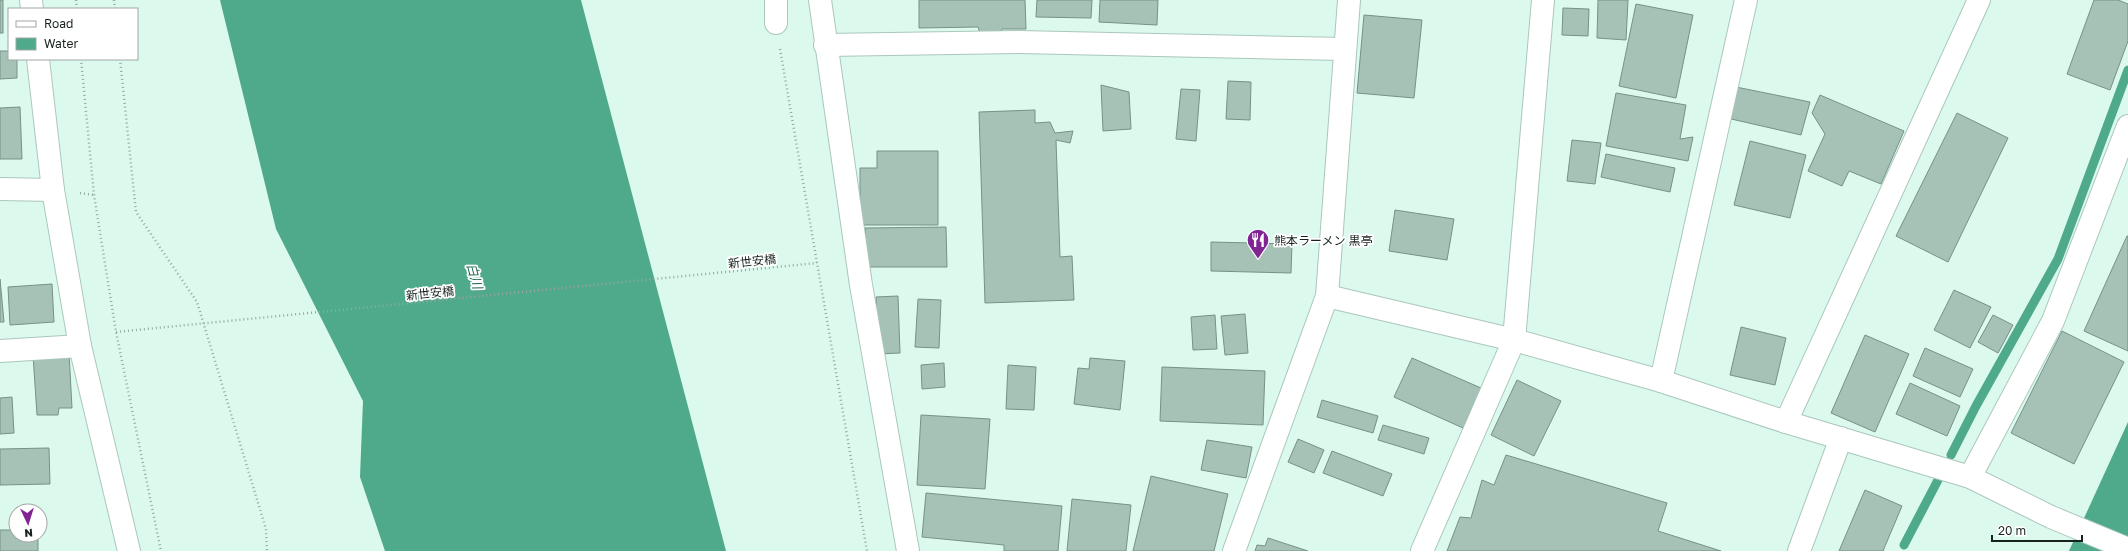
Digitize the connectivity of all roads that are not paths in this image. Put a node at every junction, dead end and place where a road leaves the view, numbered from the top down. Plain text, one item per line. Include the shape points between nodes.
1 (776, 0) edge
2 (820, 0) edge
3 (1349, 0) edge
4 (1543, 0) edge
5 (1746, 0) edge
6 (1979, 0) edge
7 (776, 23) road end
8 (825, 45) junction
9 (1344, 49) junction
10 (38, 60) edge
11 (2128, 126) edge
12 (0, 189) edge
13 (53, 190) junction
14 (1327, 296) junction
15 (1514, 340) junction
16 (80, 346) junction
17 (0, 351) edge
18 (1661, 381) junction
19 (1786, 422) junction
20 (1841, 438) junction
21 (1970, 477) junction
22 (2128, 549) edge
23 (129, 551) edge
24 (908, 551) edge
25 (1234, 551) edge
26 (1422, 551) edge
27 (1799, 551) edge

1 - 7 street
2 - 8 street
3 - 9 street
4 - 15 street
5 - 18 street
6 - 19 street
8 - 9 street via 1019,42
8 - 24 street via 861,285
9 - 14 street
10 - 13 street
11 - 21 street via 2053,321
12 - 13 street
13 - 16 street
14 - 15 street
14 - 25 street
15 - 18 street
15 - 26 street
16 - 17 street
16 - 23 street
18 - 19 street
19 - 20 street
20 - 21 street
20 - 27 street
21 - 22 street via 2051,517

